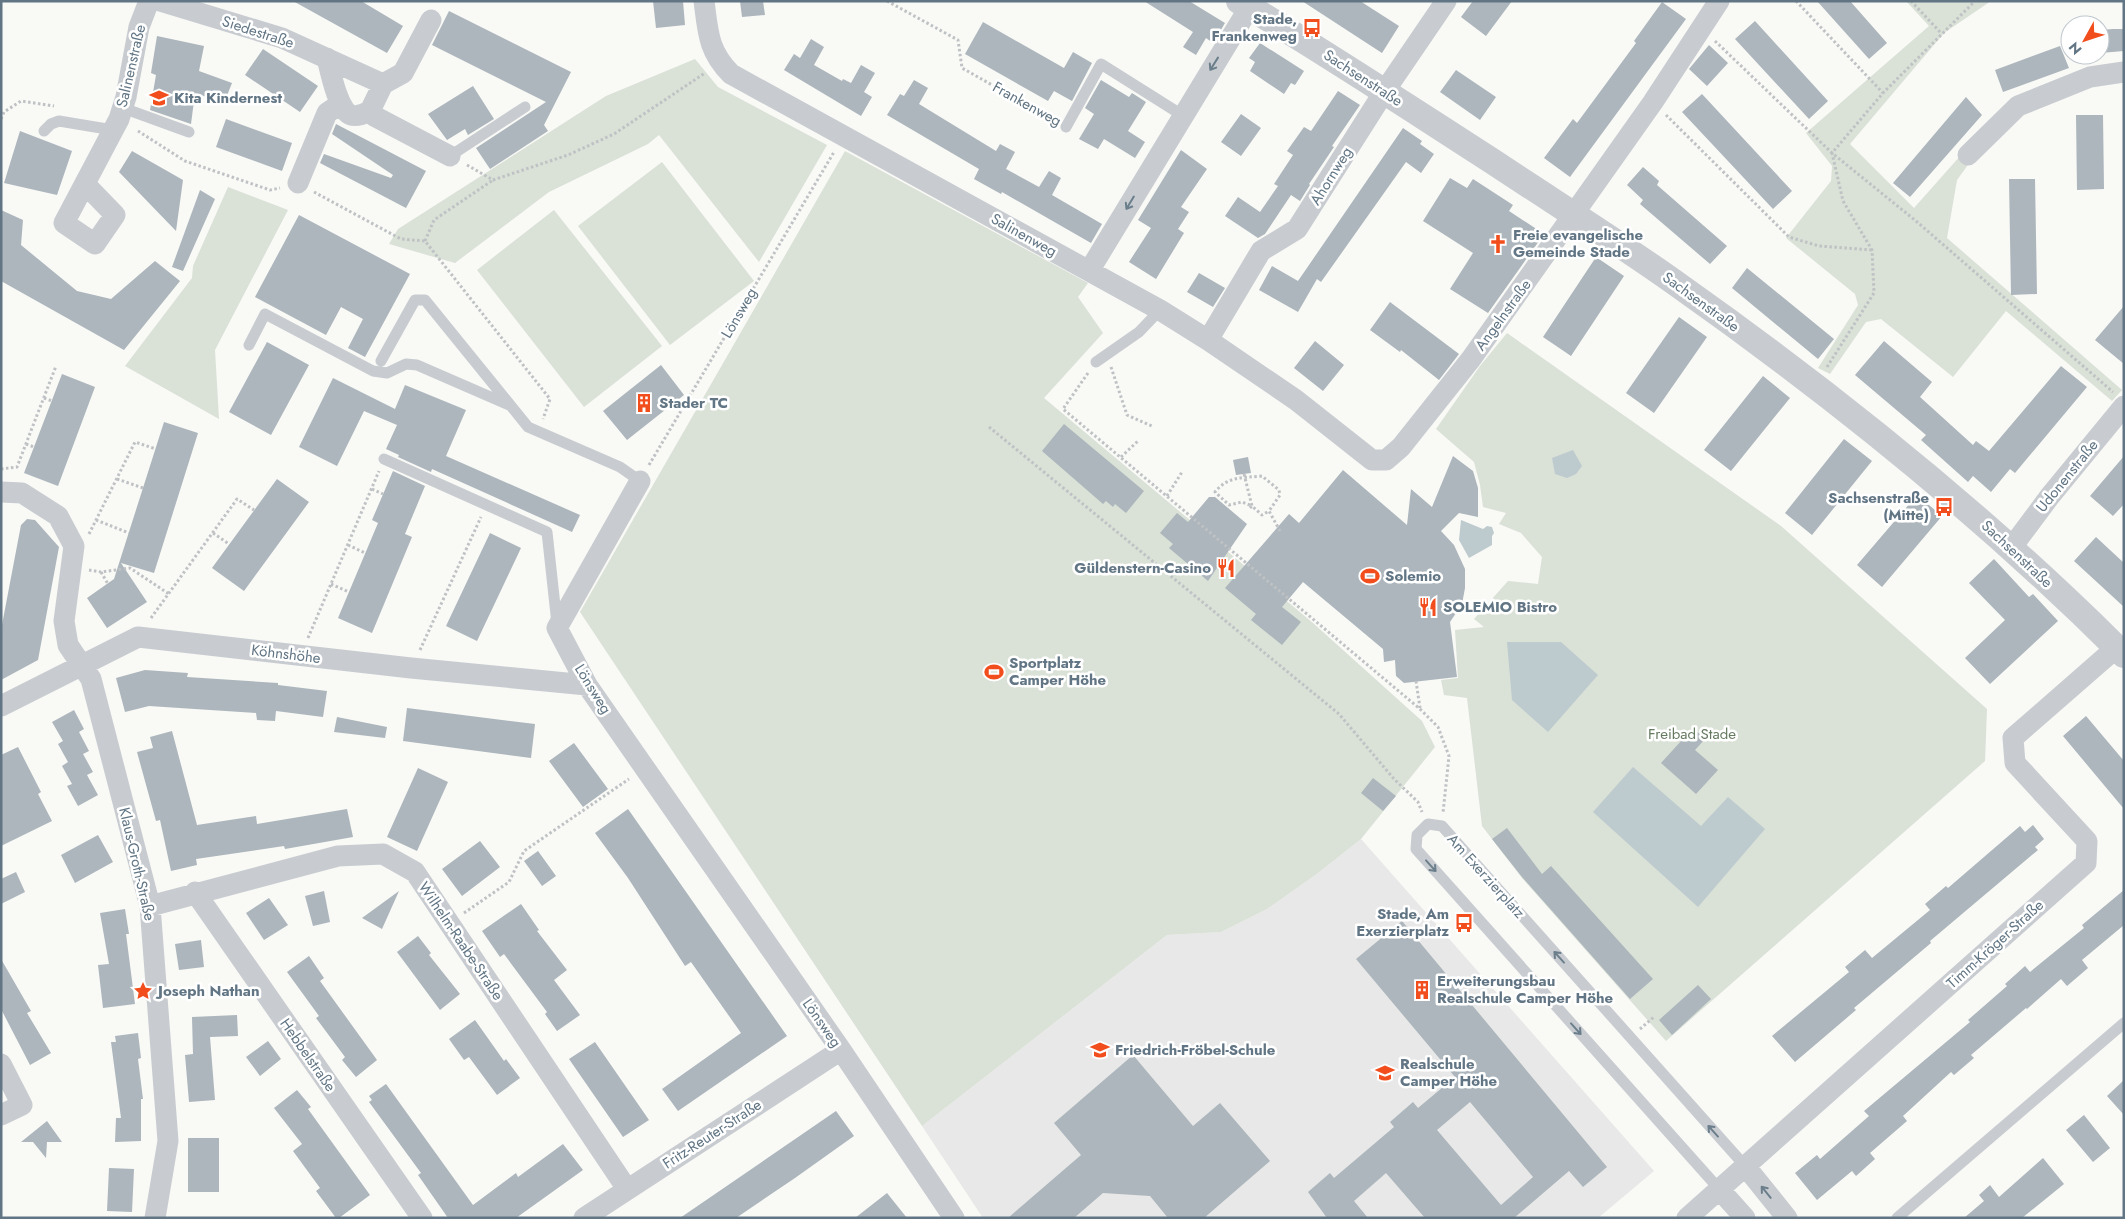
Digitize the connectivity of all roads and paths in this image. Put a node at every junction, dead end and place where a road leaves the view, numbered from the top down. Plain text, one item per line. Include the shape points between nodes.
1 (149, 1) edge
2 (160, 1) edge
3 (704, 1) edge
4 (887, 1) edge
5 (1446, 1) edge
6 (1719, 1) edge
7 (1796, 1) edge
8 (1911, 1) edge
9 (1974, 1) edge
10 (1244, 4) edge
11 (431, 20) dead end
12 (1702, 28) junction
13 (1941, 33) junction
14 (327, 58) junction
15 (719, 62) junction
16 (2124, 72) edge
17 (383, 84) junction
18 (1384, 92) junction
19 (1883, 93) junction
20 (1653, 102) junction
21 (340, 104) junction
22 (60, 107) dead end
23 (525, 107) dead end
24 (370, 111) junction
25 (1182, 115) junction
26 (1, 119) edge
27 (118, 119) junction
28 (1066, 127) joint
29 (44, 131) dead end
30 (189, 132) dead end
31 (843, 136) junction
32 (1832, 153) junction
33 (1968, 155) dead end
34 (450, 156) junction
35 (493, 180) junction
36 (298, 183) junction
37 (85, 184) dead end
38 (1574, 215) junction
39 (425, 240) junction
40 (1872, 250) junction
41 (1089, 271) junction
42 (1160, 310) junction
43 (1208, 340) junction
44 (249, 345) dead end
45 (1107, 355) junction
46 (381, 361) dead end
47 (1096, 362) joint
48 (56, 366) dead end
49 (1814, 387) junction
50 (44, 398) junction
51 (2120, 400) edge
52 (52, 401) dead end
53 (510, 406) junction
54 (1152, 426) dead end
55 (989, 427) dead end
56 (538, 431) junction
57 (1139, 440) dead end
58 (26, 444) junction
59 (34, 447) dead end
60 (156, 449) dead end
61 (1121, 457) junction
62 (384, 459) joint
63 (1372, 460) joint
64 (1, 469) edge
65 (1182, 472) dead end
66 (1244, 476) junction
67 (117, 479) junction
68 (640, 481) junction
69 (143, 488) dead end
70 (372, 489) junction
71 (1, 492) edge
72 (383, 494) dead end
73 (1167, 496) junction
74 (486, 505) junction
75 (1251, 507) junction
76 (254, 510) dead end
77 (1269, 511) junction
78 (96, 520) junction
79 (1280, 531) dead end
80 (129, 533) dead end
81 (213, 533) junction
82 (229, 544) dead end
83 (348, 545) junction
84 (74, 546) junction
85 (2012, 548) junction
86 (365, 553) dead end
87 (71, 568) junction
88 (101, 572) junction
89 (108, 584) dead end
90 (331, 584) junction
91 (349, 592) dead end
92 (169, 594) junction
93 (557, 628) junction
94 (138, 637) junction
95 (2120, 652) edge
96 (300, 656) junction
97 (81, 665) junction
98 (411, 668) junction
99 (1416, 681) dead end
100 (587, 685) junction
101 (1, 706) edge
102 (1420, 709) junction
103 (645, 767) junction
104 (1428, 824) junction
105 (1442, 826) junction
106 (195, 892) junction
107 (150, 906) junction
108 (449, 923) junction
109 (2124, 1023) edge
110 (841, 1050) junction
111 (1, 1064) edge
112 (1, 1115) edge
113 (1746, 1167) junction
114 (627, 1189) junction
115 (1720, 1190) junction
116 (155, 1218) edge
117 (422, 1218) edge
118 (584, 1218) edge
119 (954, 1218) edge
120 (1687, 1218) edge
121 (1744, 1218) edge
122 (1787, 1218) edge
123 (1897, 1218) edge

1 - 27 street, Salinenstraße via 139,27 126,97
2 - 14 street, Siedestraße via 282,38
3 - 15 street, Salinenweg via 710,44
4 - 28 path, Frankenweg via 958,40 962,68
5 - 18 street, Ahornweg
6 - 12 street, Angelnstraße
7 - 19 path
8 - 13 path
9 - 13 path
10 - 18 street, Sachsenstraße
10 -> 25 street
11 - 17 street via 403,73
12 - 20 street, Angelnstraße
12 - 32 path
13 - 19 path
14 - 17 street, Siedestraße
14 - 21 street
15 - 31 street, Salinenweg via 746,84
15 - 35 path via 614,134 568,155
16 - 33 street via 2090,77 2018,106
17 - 24 street
18 - 38 street, Sachsenstraße
18 - 43 street, Ahornweg via 1298,229 1262,251
19 - 32 path
20 - 38 street, Angelnstraße
20 - 40 path via 1789,237 1819,246
21 - 24 street via 351,115
21 - 36 street via 327,113
22 - 26 path via 21,101 4,112
23 - 34 lane
24 - 34 street
25 - 28 lane, Frankenweg via 1101,64
25 -> 41 street
27 - 29 lane via 59,121
27 - 30 lane
27 - 36 path via 185,161 270,190
27 - 37 street, Salinenstraße
31 - 41 street, Salinenweg
31 - 68 path, Lönsweg
32 - 40 path via 1844,201
32 - 51 path via 1916,221
34 - 35 path
35 - 39 path via 434,220
36 - 39 path via 401,239
38 - 49 street, Sachsenstraße via 1681,286
38 - 63 street, Angelnstraße via 1472,359 1401,447 1386,460
39 - 56 path via 550,399
40 - 49 path via 1874,293
41 - 42 street, Salinenweg
42 - 43 street, Salinenweg
42 - 45 lane via 1139,332
43 - 63 street, Salinenweg via 1296,400
44 - 53 lane via 265,314 374,371 387,372 406,364 417,365
45 - 47 lane
45 - 54 path via 1127,415
46 - 53 lane via 414,300 425,300
47 - 61 path via 1063,409
48 - 50 path
49 - 85 street, Sachsenstraße via 1884,440
50 - 52 path
50 - 58 path
51 - 85 street, Udonenstraße
53 - 56 lane via 528,427
55 - 104 path via 1339,714 1418,802
56 - 68 lane via 620,467
57 - 61 path
58 - 59 path
58 - 64 path via 18,467
60 - 67 path via 135,442
61 - 73 path
62 - 70 path
62 - 74 lane
65 - 73 path
66 - 75 path
66 - 75 path via 1228,480 1215,492 1229,505 1242,502
66 - 77 path via 1262,476 1279,490 1278,501
67 - 69 path
67 - 78 path
68 - 93 street
70 - 72 path
70 - 83 path
71 - 84 street via 22,493 58,516
73 - 102 path
74 - 93 lane via 547,532
74 - 98 path
75 - 77 path via 1262,515
76 - 81 path via 237,499
77 - 79 path
78 - 80 path
78 - 84 path via 86,540
81 - 82 path
81 - 92 path
83 - 86 path
83 - 90 path
84 - 87 street, Klaus-Groth-Straße
85 - 95 street, Sachsenstraße
87 - 88 path
87 - 97 street, Klaus-Groth-Straße via 64,621 68,645
88 - 89 path
88 - 92 path via 130,568
90 - 91 path
90 - 96 path
92 - 94 path
93 - 100 street, Lönsweg
94 - 96 street, Köhnshöhe
94 - 97 street
95 - 113 street, Timm-Kröger-Straße via 2013,738 2015,763 2087,841 2086,862
96 - 98 street, Köhnshöhe
97 - 101 street
97 - 107 street, Klaus-Groth-Straße via 91,680
98 - 100 street, Köhnshöhe
99 - 102 path
100 - 103 street, Lönsweg
102 - 105 path via 1438,727 1449,756
103 - 108 path via 524,851 509,882
103 - 110 street, Lönsweg
104 - 105 lane, Am Exerzierplatz
104 -> 115 lane via 1416,834 1416,849
113 -> 105 lane, Am Exerzierplatz
106 - 107 street, Wilhelm-Raabe-Straße
106 - 108 street, Wilhelm-Raabe-Straße via 338,856 383,854 415,872
106 - 117 street, Hebbelstraße
107 - 116 street, Klaus-Groth-Straße via 168,1141
108 - 114 street, Wilhelm-Raabe-Straße
109 - 123 lane
110 - 114 street, Fritz-Reuter-Straße
110 - 119 street, Lönsweg
111 - 112 street via 22,1105
113 - 115 street, Timm-Kröger-Straße
122 -> 113 street, Am Exerzierplatz
114 - 118 street, Fritz-Reuter-Straße
115 - 120 street, Timm-Kröger-Straße
115 - 121 street

